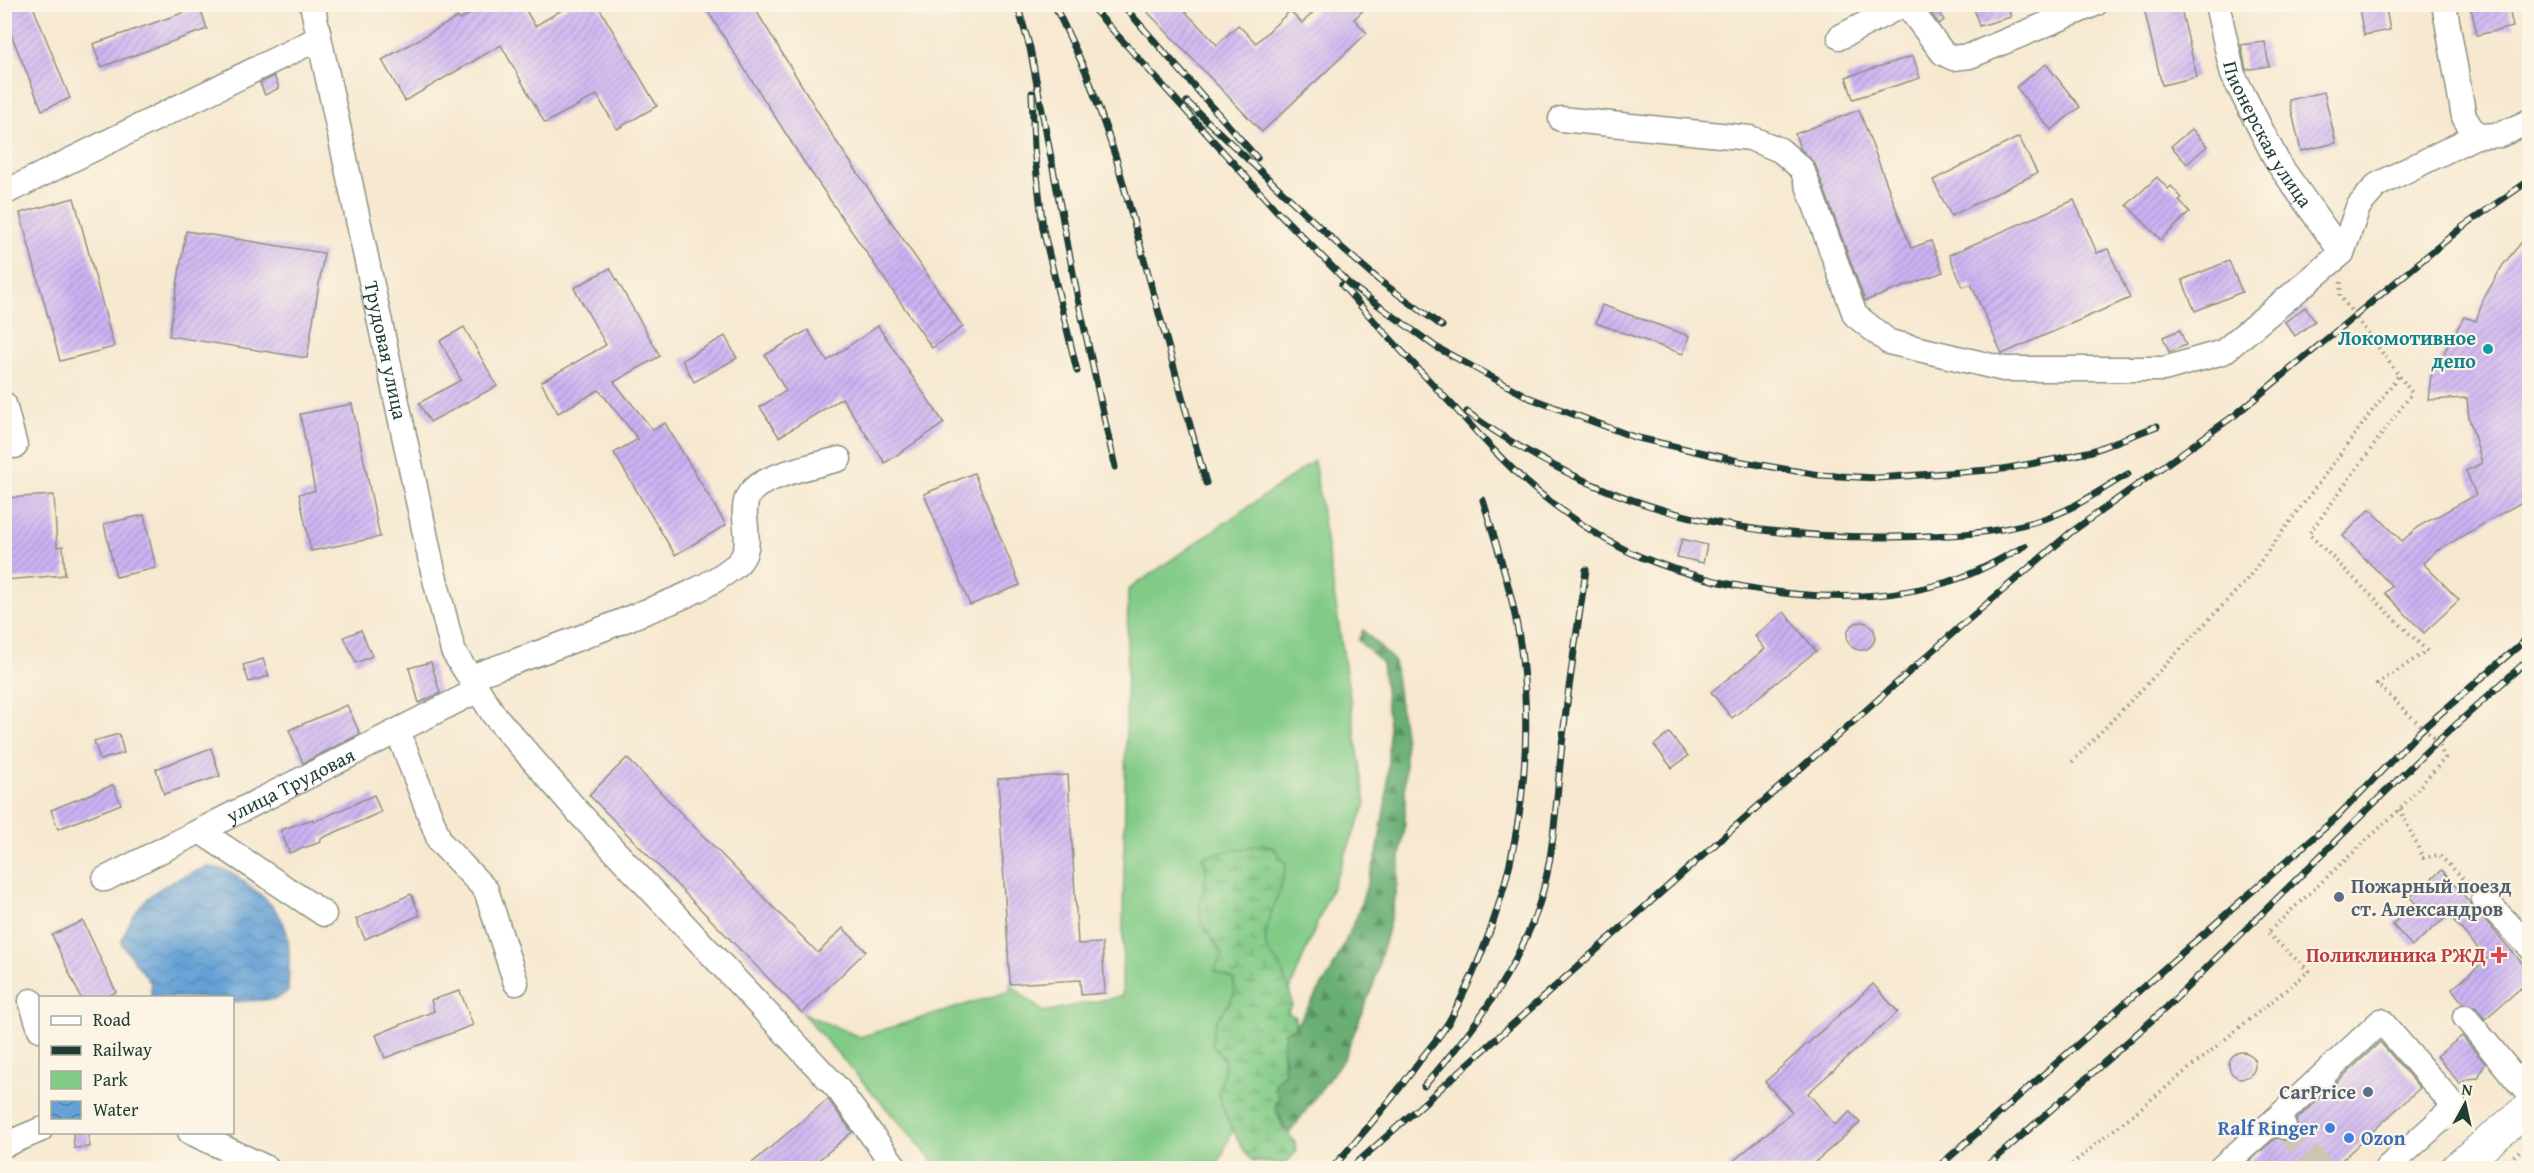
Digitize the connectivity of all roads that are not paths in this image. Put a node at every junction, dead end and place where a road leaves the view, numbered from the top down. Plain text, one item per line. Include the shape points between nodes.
1 (312, 4) edge
2 (1905, 4) edge
3 (2095, 4) edge
4 (2217, 4) edge
5 (2444, 4) edge
6 (1840, 36) dead end
7 (319, 38) junction
8 (1562, 119) dead end
9 (2529, 121) edge
10 (2476, 136) junction
11 (4, 193) edge
12 (2342, 253) junction
13 (4, 404) edge
14 (15, 446) dead end
15 (839, 459) dead end
16 (474, 684) junction
17 (399, 731) junction
18 (200, 831) junction
19 (105, 879) dead end
20 (2484, 899) road end
21 (324, 914) dead end
22 (2529, 947) edge
23 (516, 983) dead end
24 (31, 1001) dead end
25 (2465, 1017) dead end
26 (39, 1026) edge
27 (2529, 1096) edge
28 (2529, 1107) edge
29 (39, 1130) edge
30 (194, 1134) edge
31 (4, 1145) edge
32 (267, 1168) edge
33 (896, 1168) edge
34 (2221, 1168) edge
35 (2387, 1168) edge
36 (2457, 1168) edge

1 - 7 street, Трудовая улица
2 - 3 street via 1943,53 1953,58 1970,56
2 - 6 street
4 - 12 street, Пионерская улица via 2233,75 2278,163
5 - 10 street via 2464,117
7 - 11 street
7 - 16 street, Трудовая улица via 433,571 453,651
8 - 12 street via 1750,138 1780,150 1802,169 1856,315 1889,342 2004,369 2164,369 2223,352
9 - 10 street via 2500,135
10 - 12 street via 2377,185 2358,207
13 - 14 street
15 - 16 street, улица Трудовая via 764,482 750,493 745,508 748,535 741,557 737,564 694,592
16 - 17 street, улица Трудовая
16 - 33 street, Трудовая улица via 494,715 579,813 838,1089
17 - 18 street, улица Трудовая
17 - 23 street via 440,842 486,890
18 - 19 street, улица Трудовая
18 - 21 street
20 - 22 street
24 - 26 street
25 - 27 street
28 - 36 main road
29 - 31 street
30 - 32 street
34 - 35 street via 2280,1123 2381,1021 2455,1107

